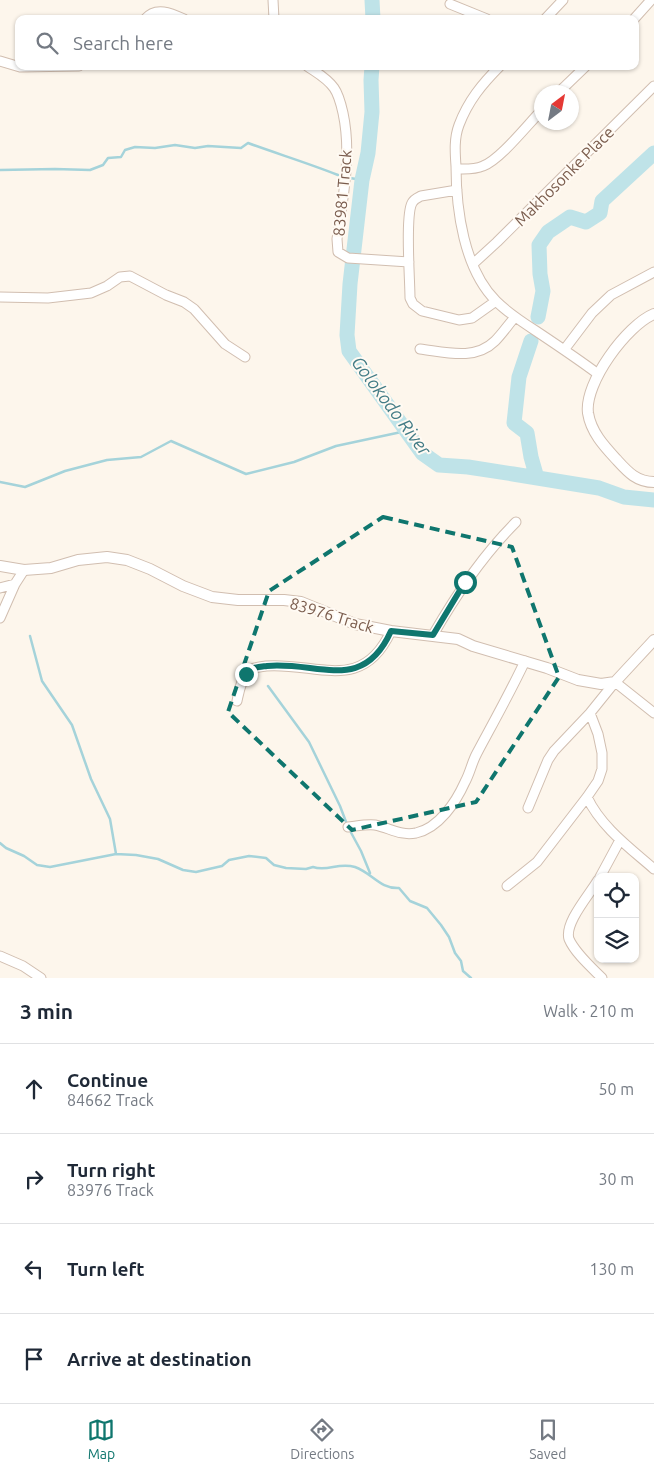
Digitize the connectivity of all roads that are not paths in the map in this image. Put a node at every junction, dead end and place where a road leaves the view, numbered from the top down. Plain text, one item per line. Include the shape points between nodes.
1 (273, 0) edge
2 (562, 0) edge
3 (652, 0) edge
4 (450, 4) dead end
5 (150, 15) edge
6 (173, 15) edge
7 (274, 15) edge
8 (478, 15) edge
9 (549, 15) edge
10 (638, 15) edge
11 (0, 62) edge
12 (15, 66) edge
13 (313, 70) edge
14 (496, 70) edge
15 (582, 70) edge
16 (566, 85) edge
17 (654, 86) edge
18 (534, 118) edge
19 (456, 169) junction
20 (457, 190) junction
21 (409, 262) junction
22 (473, 264) junction
23 (654, 272) edge
24 (0, 297) edge
25 (496, 301) junction
26 (654, 314) edge
27 (515, 317) junction
28 (420, 349) dead end
29 (564, 350) junction
30 (245, 357) dead end
31 (598, 374) junction
32 (654, 482) edge
33 (516, 522) dead end
34 (0, 566) edge
35 (24, 570) junction
36 (15, 584) junction
37 (0, 588) edge
38 (0, 618) edge
39 (391, 631) junction
40 (433, 635) junction
41 (654, 640) edge
42 (525, 661) junction
43 (615, 682) junction
44 (237, 701) dead end
45 (654, 712) edge
46 (590, 713) junction
47 (587, 798) junction
48 (528, 808) dead end
49 (348, 827) dead end
50 (620, 840) junction
51 (654, 869) edge
52 (602, 873) edge
53 (508, 886) dead end
54 (594, 886) edge
55 (0, 956) edge
56 (42, 978) edge
57 (602, 978) edge

1 - 7 street
2 - 9 street
3 - 10 street
4 - 8 street
5 - 6 street via 162,11
11 - 12 street
13 - 21 street, 83981 Track via 339,96 347,136 338,252 348,258
14 - 19 street via 474,94 458,126
15 - 16 street
17 - 22 street, Makhosonke Place
18 - 19 street via 484,166
19 - 20 street
20 - 21 street via 421,196 412,203 408,217
20 - 22 street via 463,235
21 - 25 street via 410,298 422,311 465,320
22 - 25 street
23 - 29 street via 611,295 592,313
24 - 30 street via 48,298 90,293 120,277 130,276 194,309 225,344
25 - 27 street
26 - 31 street via 633,328
27 - 28 street via 494,343 482,351 466,354
27 - 29 street
29 - 31 street
31 - 32 street via 589,397 588,410 597,436 631,475
33 - 40 street via 465,582
34 - 35 street, 83976 Track
35 - 36 street
35 - 39 street, 83976 Track via 107,557 127,560 212,597 301,602 349,622
36 - 37 street
36 - 38 street
39 - 40 street, 83976 Track
39 - 44 street via 377,655 352,670 328,671 277,665 253,668 243,680
40 - 42 street, 83976 Track via 458,639
41 - 43 street
42 - 43 street, 83976 Track via 578,680 601,684
42 - 49 street via 476,755 466,782 446,813 418,832 404,834 375,825
43 - 45 street
43 - 46 street
46 - 47 street via 602,752 602,769
46 - 48 street via 548,760
47 - 50 street via 597,815
47 - 53 street via 537,862
50 - 51 street
50 - 52 street
54 - 57 street via 570,924 568,934 571,943
55 - 56 street

